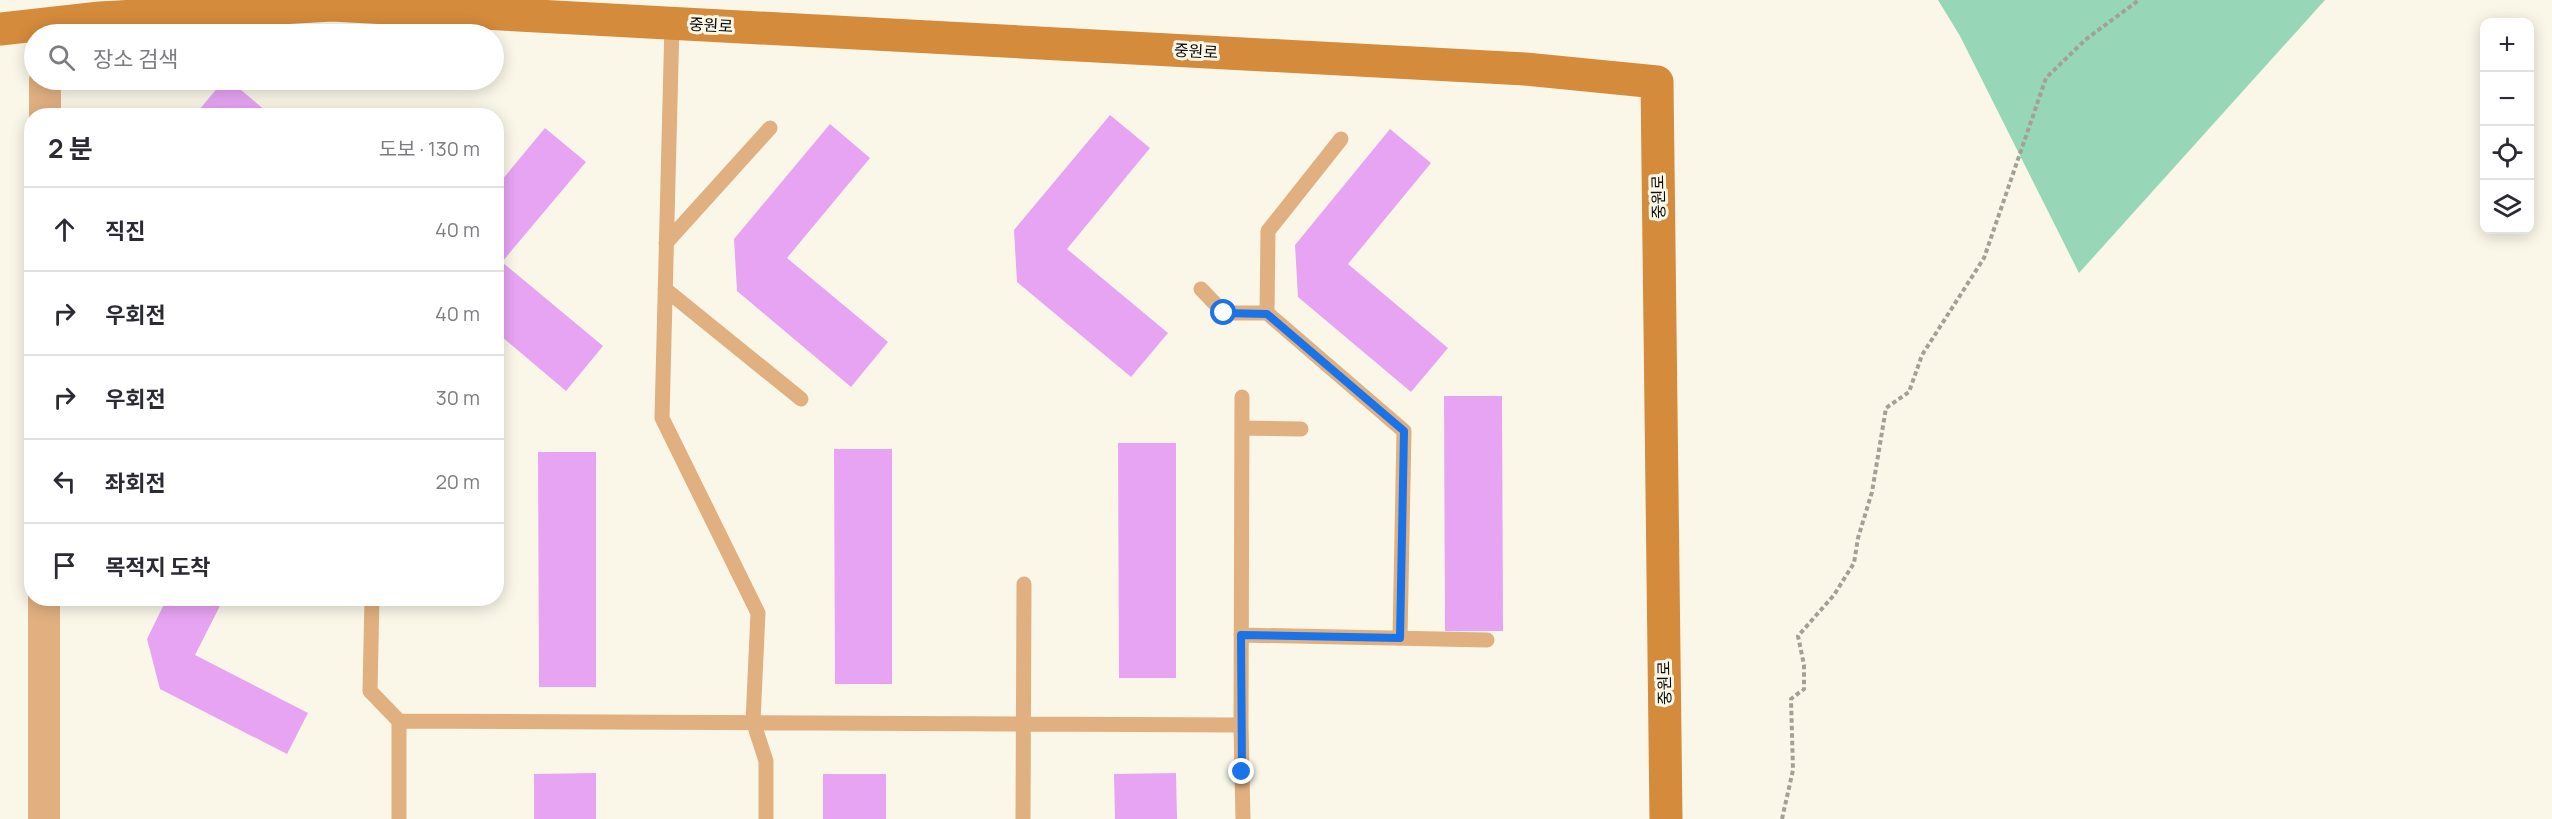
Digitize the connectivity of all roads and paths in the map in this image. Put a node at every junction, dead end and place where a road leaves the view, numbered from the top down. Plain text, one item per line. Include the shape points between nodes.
1 (2139, 0) edge
2 (672, 23) junction
3 (70, 24) edge
4 (0, 29) edge
5 (24, 29) edge
6 (45, 90) edge
7 (45, 108) edge
8 (770, 128) dead end
9 (1341, 139) dead end
10 (666, 243) junction
11 (665, 289) junction
12 (1201, 289) dead end
13 (1267, 314) junction
14 (1242, 397) dead end
15 (801, 399) dead end
16 (1243, 428) junction
17 (1301, 429) dead end
18 (1024, 584) dead end
19 (44, 606) edge
20 (372, 606) edge
21 (1241, 635) junction
22 (1400, 638) junction
23 (1487, 640) dead end
24 (399, 721) junction
25 (753, 721) junction
26 (1023, 723) junction
27 (1241, 725) junction
28 (44, 819) edge
29 (399, 819) edge
30 (766, 819) edge
31 (1023, 819) edge
32 (1243, 819) edge
33 (1666, 819) edge
34 (1782, 819) edge

1 - 34 path via 2085,40 2046,78 1984,258 1922,356 1909,392 1886,408 1872,492 1854,563 1834,595 1798,636 1804,689 1791,699 1792,770
2 - 3 street, 중원로 via 332,5 100,18
2 - 10 lane
2 - 33 street, 중원로 via 1525,69 1657,82
4 - 5 street, 중원로
6 - 7 street
8 - 10 lane
9 - 13 lane via 1268,231
10 - 11 lane
11 - 15 lane
11 - 25 lane via 662,418 758,613
12 - 13 lane via 1224,313
13 - 22 lane via 1404,431
14 - 16 lane
16 - 17 lane
16 - 21 lane
18 - 26 lane
19 - 28 street
20 - 24 lane via 370,691
21 - 22 lane
21 - 27 lane
22 - 23 lane
24 - 25 lane
24 - 29 lane
25 - 26 lane
25 - 30 lane via 766,762
26 - 27 lane
26 - 31 lane
27 - 32 lane

